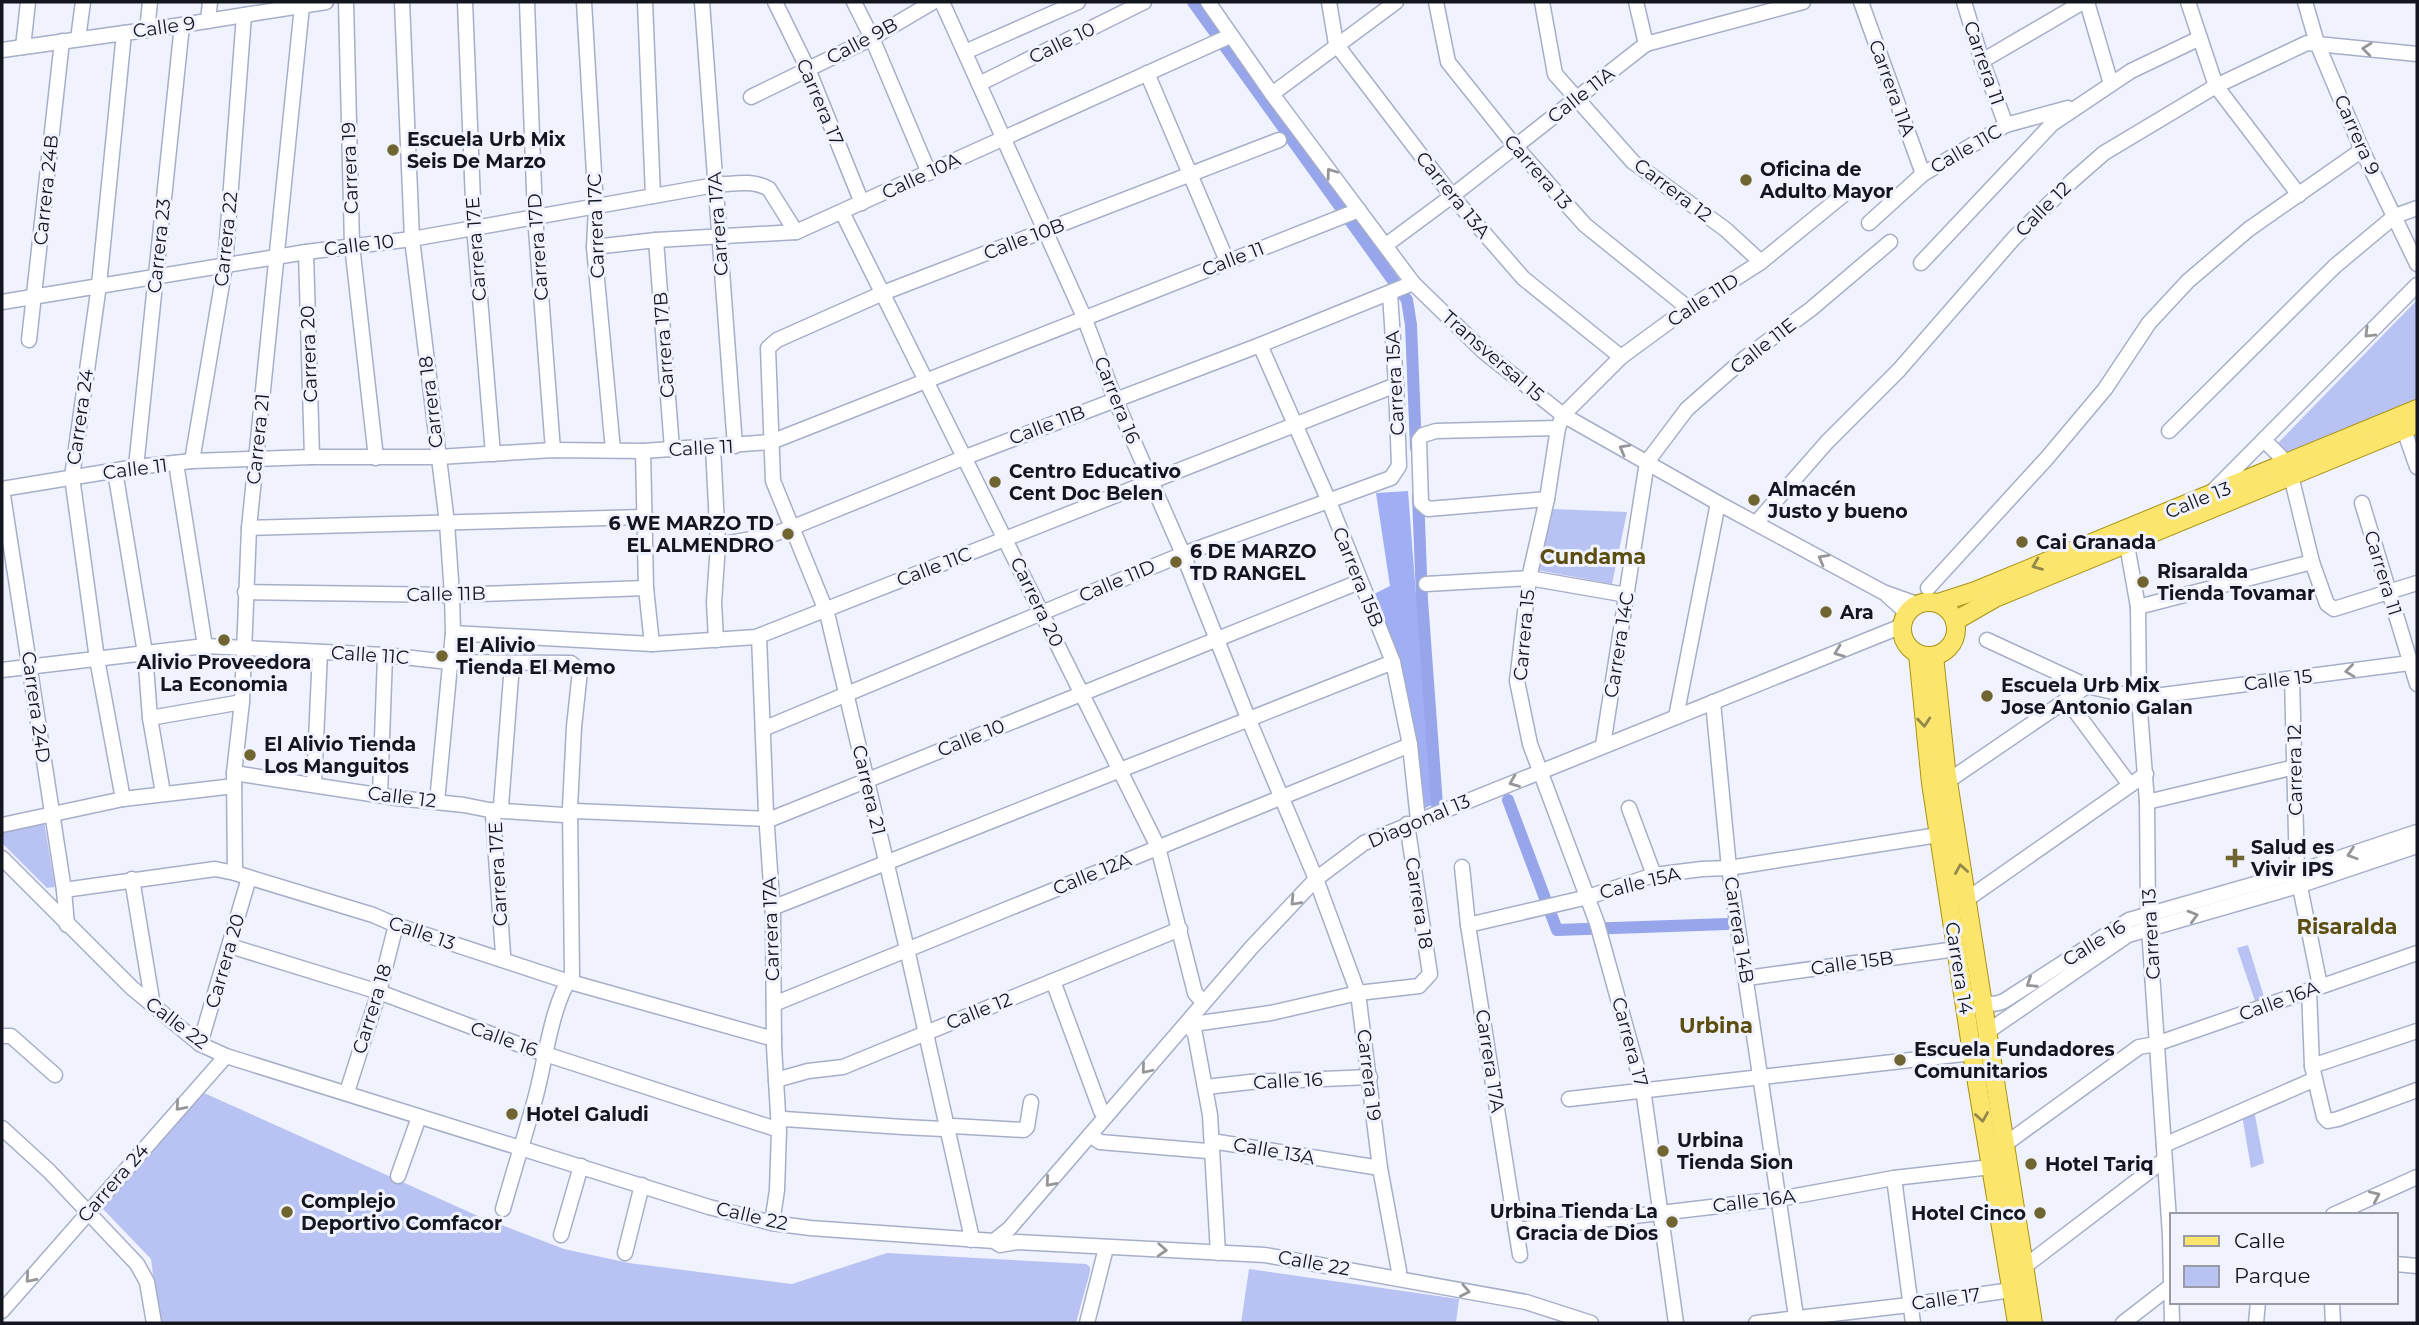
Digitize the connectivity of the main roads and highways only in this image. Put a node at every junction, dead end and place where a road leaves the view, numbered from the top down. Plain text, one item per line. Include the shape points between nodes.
1 (2417, 409) edge
2 (2410, 427) edge
3 (2289, 470) junction
4 (1933, 596) junction
5 (1955, 621) junction
6 (1926, 655) junction
7 (2017, 1323) edge
8 (2033, 1323) edge

1 - 3 main road, Calle 13
2 - 3 main road, Calle 13
3 -> 4 main road, Calle 13 via 2207,496 1975,591
3 - 5 main road, Calle 13 via 2127,545 1995,598
4 - 5 main road
4 - 6 main road via 1909,615 1906,643
5 - 6 main road via 1952,643 1941,653
6 -> 7 main road, Carrera 14 via 1924,729 1938,835
8 -> 6 main road, Carrera 14

